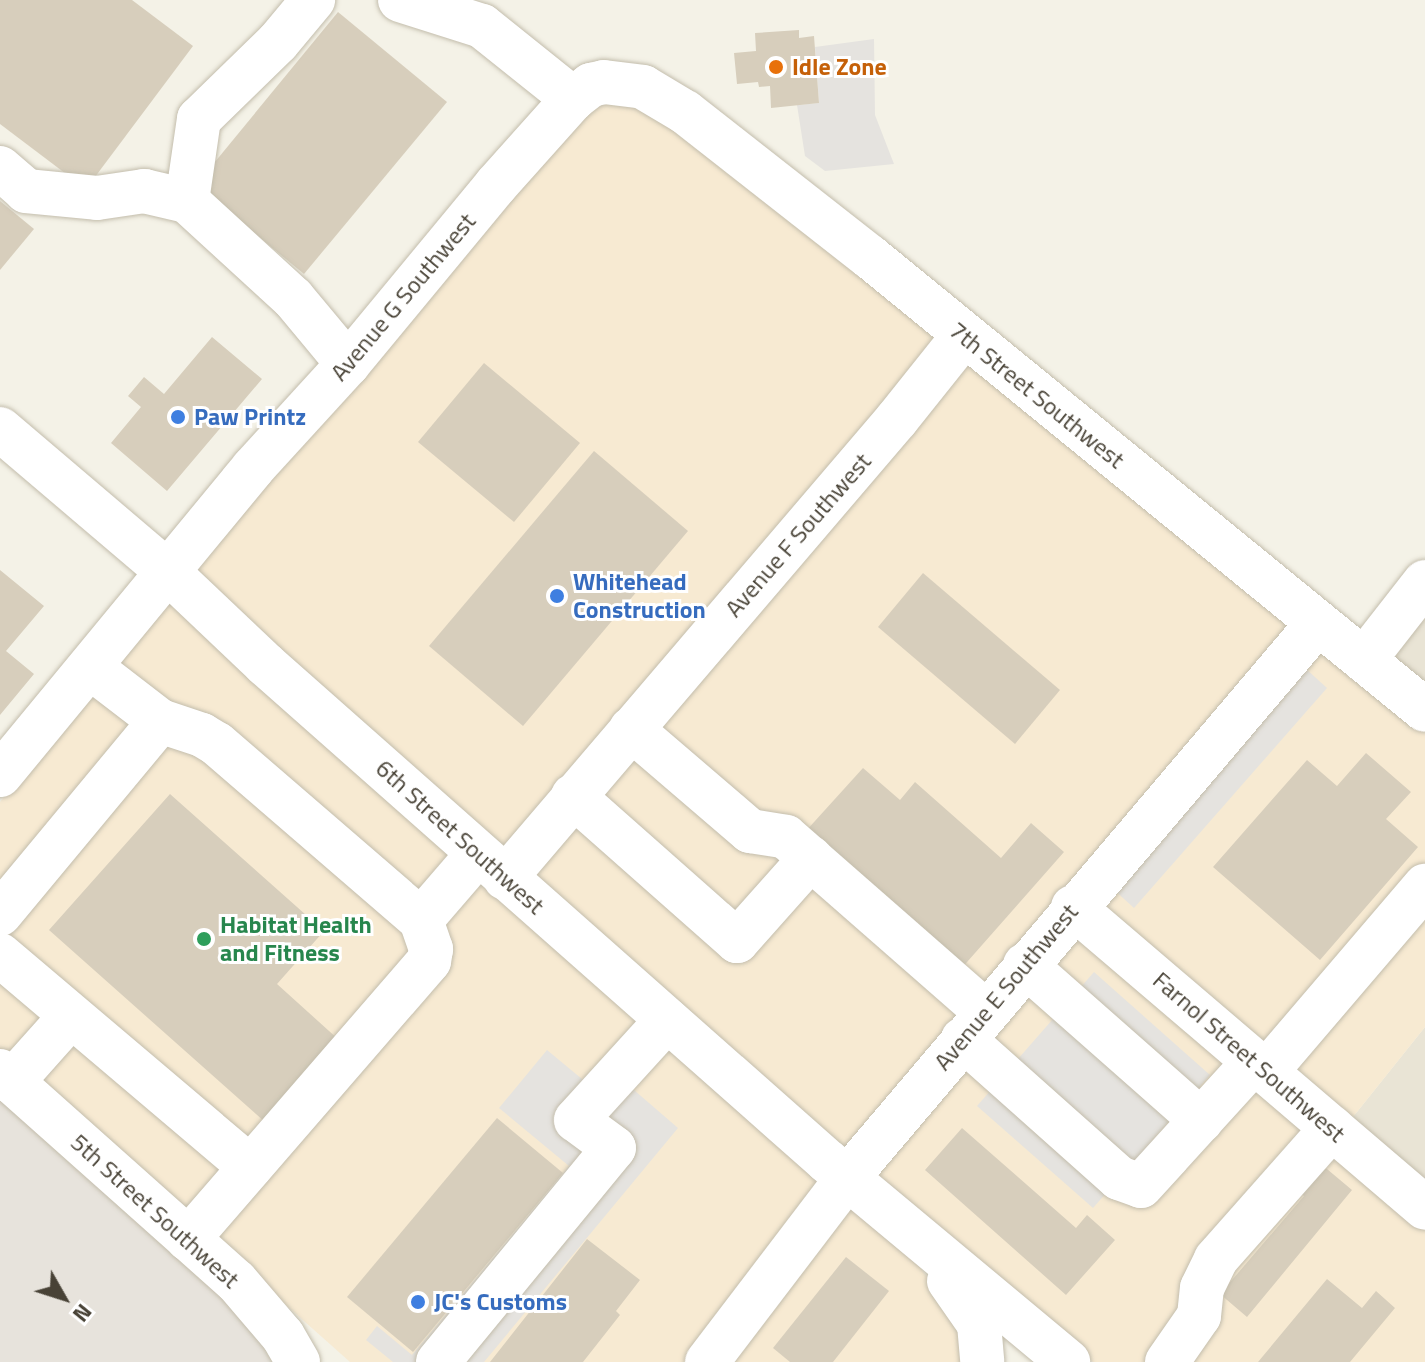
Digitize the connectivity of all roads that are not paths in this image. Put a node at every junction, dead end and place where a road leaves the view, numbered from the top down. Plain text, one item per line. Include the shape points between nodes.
1 (313, 0) edge
2 (400, 0) edge
3 (643, 87) joint
4 (573, 99) junction
5 (0, 168) edge
6 (187, 201) junction
7 (964, 335) junction
8 (348, 364) junction
9 (0, 429) edge
10 (167, 571) junction
11 (1425, 582) edge
12 (1318, 623) junction
13 (1364, 660) junction
14 (90, 667) junction
15 (1425, 710) edge
16 (160, 721) junction
17 (631, 729) junction
18 (0, 775) edge
19 (573, 796) junction
20 (811, 858) junction
21 (492, 866) junction
22 (1425, 886) edge
23 (1073, 907) junction
24 (0, 914) edge
25 (421, 920) junction
26 (0, 955) edge
27 (1025, 965) junction
28 (70, 1017) junction
29 (667, 1020) junction
30 (975, 1025) junction
31 (1260, 1067) junction
32 (6, 1076) edge
33 (1201, 1120) junction
34 (1332, 1128) junction
35 (250, 1167) junction
36 (847, 1178) junction
37 (1425, 1208) edge
38 (188, 1239) junction
39 (922, 1243) junction
40 (298, 1362) edge
41 (438, 1362) edge
42 (707, 1362) edge
43 (982, 1362) edge
44 (1068, 1362) edge
45 (1167, 1362) edge

1 - 6 street via 199,119
2 - 4 street via 482,26
3 - 4 street, Avenue G Southwest via 604,82
3 - 7 street, 7th Street Southwest via 685,112
4 - 8 street, Avenue G Southwest
5 - 6 street via 26,191 97,198 144,191
6 - 8 street via 293,298
7 - 12 street, 7th Street Southwest
7 - 17 street, Avenue F Southwest
8 - 10 street, Avenue G Southwest
9 - 10 street, 6th Street Southwest
10 - 14 street, Avenue G Southwest
10 - 21 street, 6th Street Southwest
11 - 13 street
12 - 13 street, 7th Street Southwest
12 - 23 street, Avenue E Southwest
13 - 15 street, 7th Street Southwest
14 - 16 street
14 - 18 street, Avenue G Southwest
16 - 24 street
16 - 25 street via 217,744
17 - 19 street, Avenue F Southwest
17 - 20 street via 750,831 786,837
19 - 20 street via 737,941
19 - 21 street, Avenue F Southwest
20 - 30 street
21 - 25 street, Avenue F Southwest
21 - 29 street, 6th Street Southwest
22 - 31 street
23 - 27 street, Avenue E Southwest
23 - 31 street, Farnol Street Southwest
25 - 35 street via 431,949 429,961
26 - 28 street
27 - 30 street, Avenue E Southwest
27 - 33 street
28 - 32 street
28 - 35 street
29 - 36 street, 6th Street Southwest
29 - 41 street via 576,1120 614,1148
30 - 33 street via 1119,1178 1141,1186
30 - 36 street, Avenue E Southwest
31 - 33 street
31 - 34 street, Farnol Street Southwest
32 - 38 street, 5th Street Southwest
34 - 37 street, Farnol Street Southwest
34 - 45 street via 1216,1259 1202,1288 1199,1316
35 - 38 street
36 - 39 street, 6th Street Southwest
36 - 42 street, Avenue E Southwest
38 - 40 street, 5th Street Southwest via 236,1281
39 - 43 street, 6th Street Southwest via 979,1324
39 - 44 street, 6th Street Southwest

